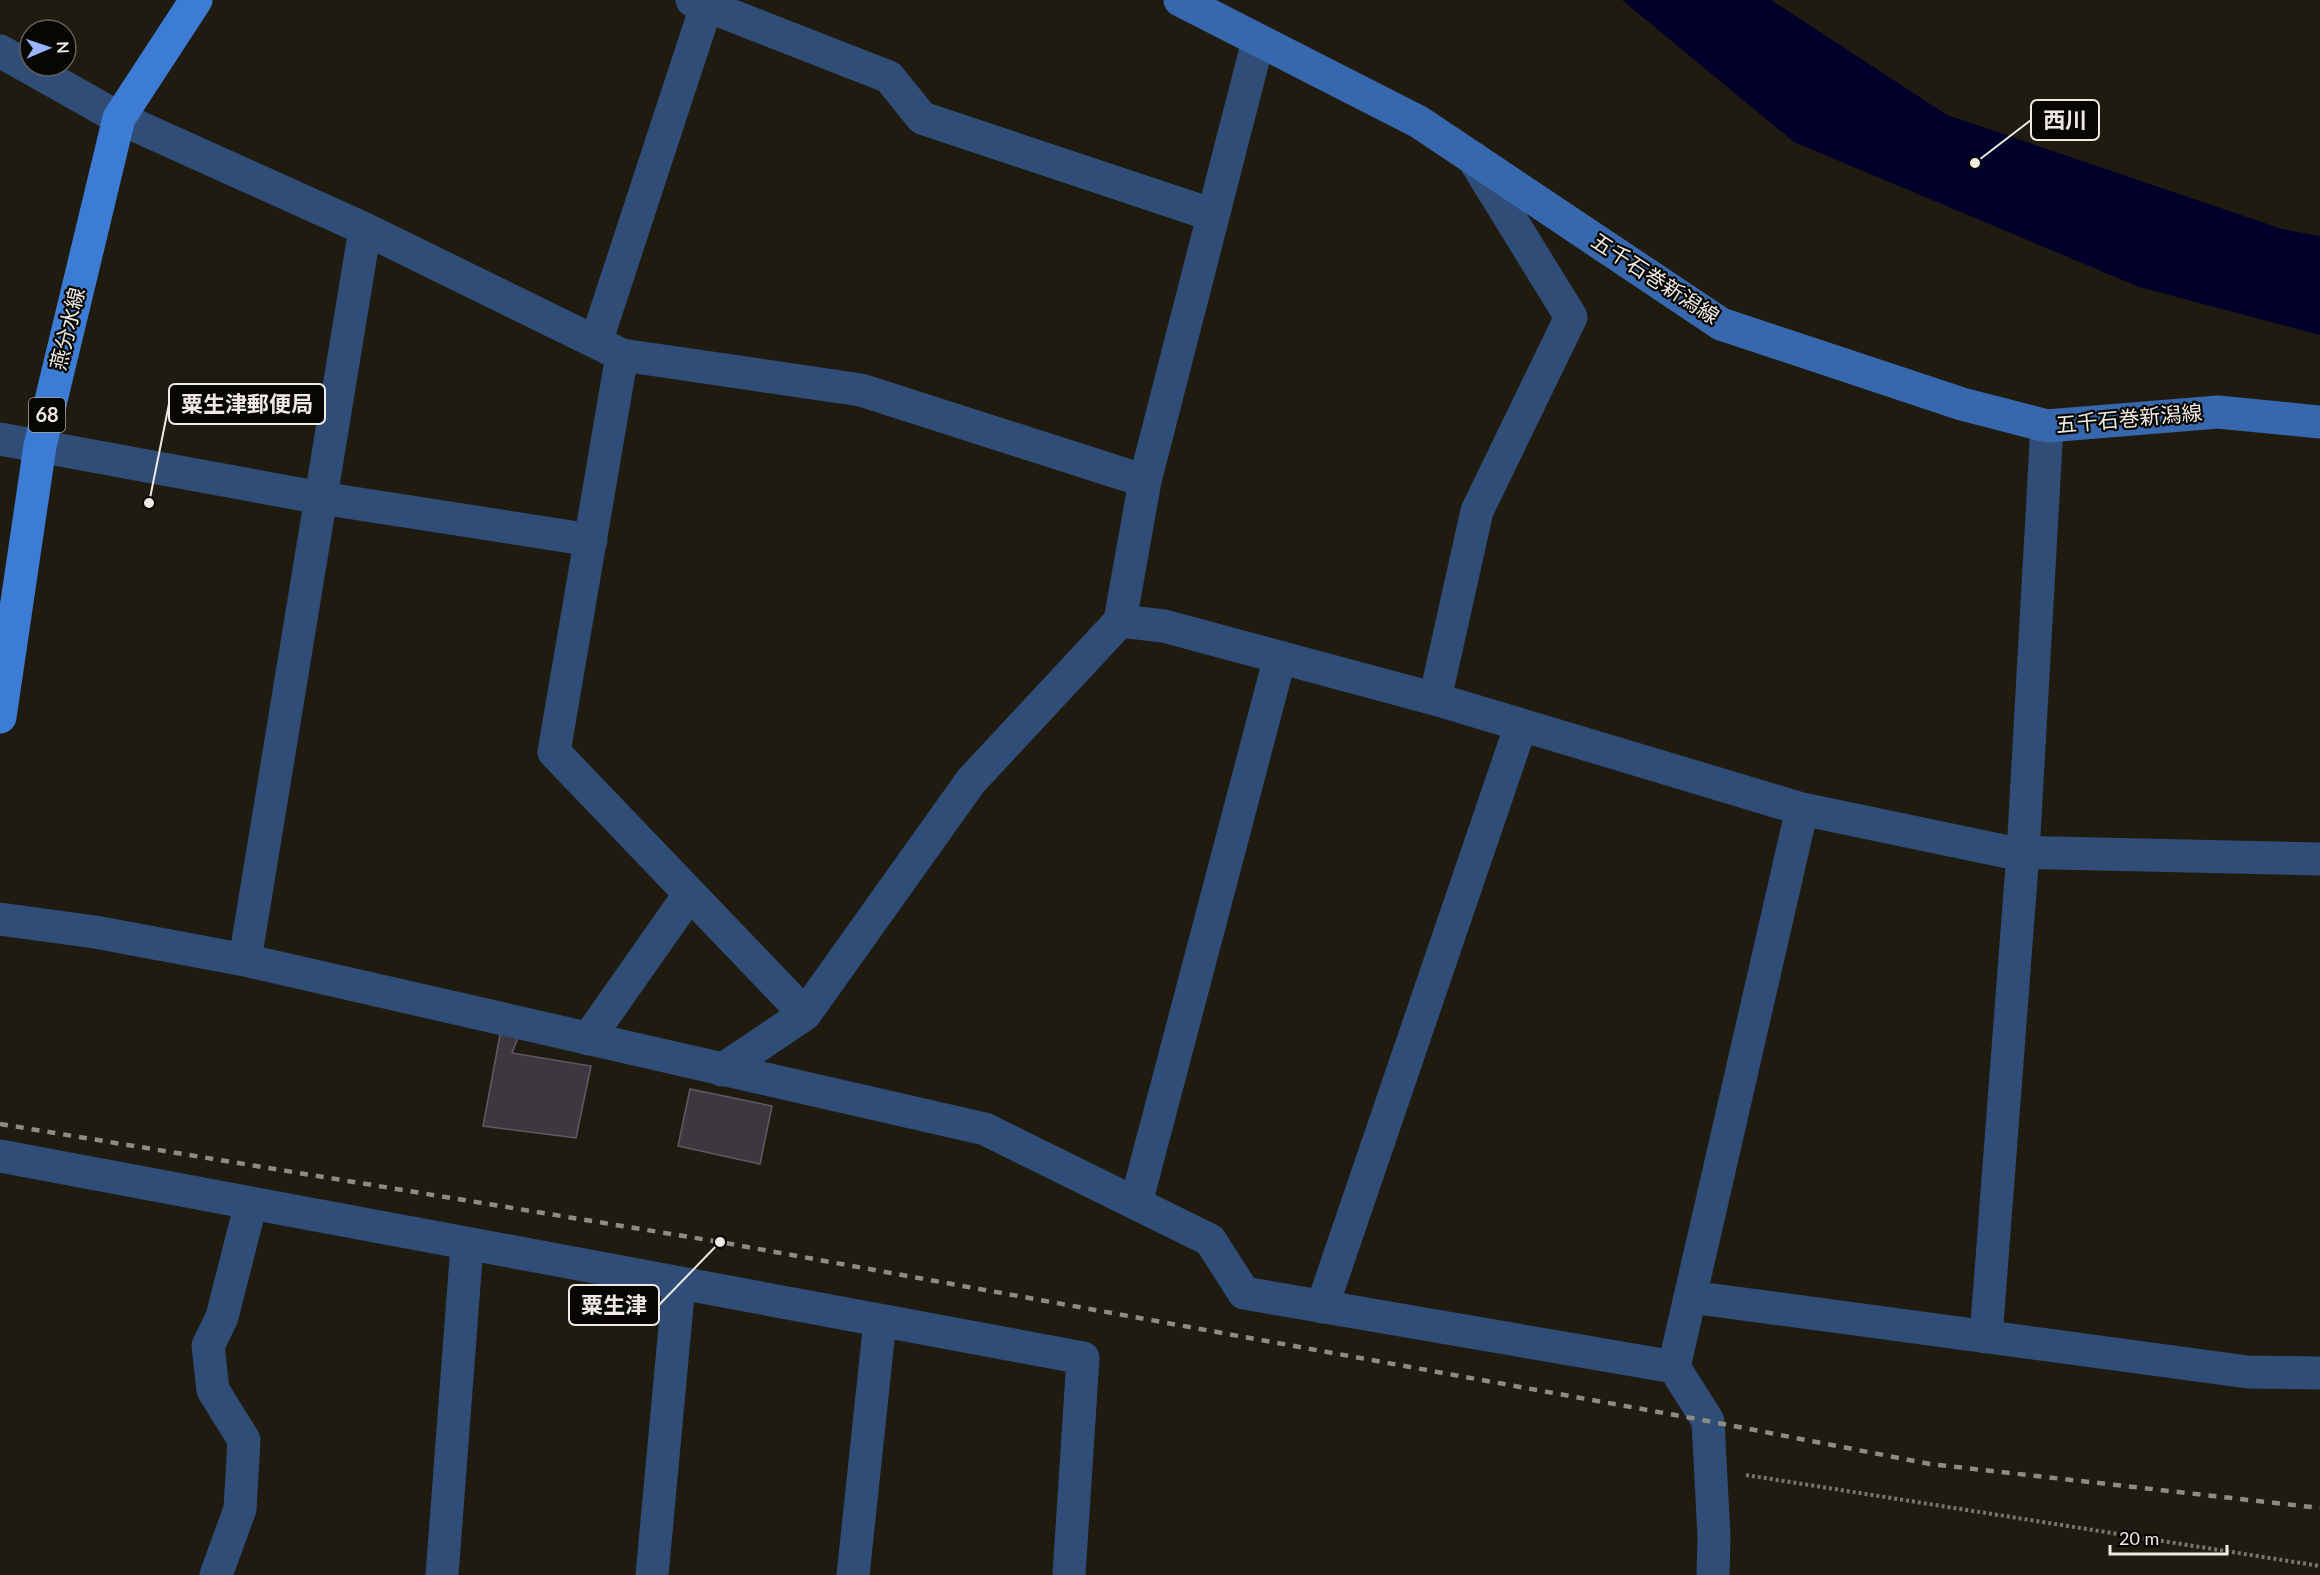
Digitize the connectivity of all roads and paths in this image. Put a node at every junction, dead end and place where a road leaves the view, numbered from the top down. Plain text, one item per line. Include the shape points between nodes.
1 (196, 0) edge
2 (1180, 0) edge
3 (699, 3) edge
4 (1258, 41) junction
5 (0, 51) edge
6 (119, 118) junction
7 (1473, 158) junction
8 (1213, 215) junction
9 (365, 229) junction
10 (609, 349) junction
11 (2320, 422) edge
12 (2047, 426) junction
13 (0, 439) edge
14 (40, 446) junction
15 (1145, 481) junction
16 (321, 498) junction
17 (591, 540) junction
18 (1120, 621) junction
19 (1280, 657) junction
20 (1435, 699) junction
21 (0, 717) edge
22 (1521, 725) junction
23 (1802, 809) junction
24 (2023, 853) junction
25 (2320, 859) edge
26 (689, 895) junction
27 (0, 919) edge
28 (245, 960) junction
29 (805, 1014) junction
30 (588, 1039) junction
31 (722, 1070) junction
32 (0, 1156) edge
33 (251, 1203) junction
34 (1136, 1203) junction
35 (467, 1245) junction
36 (679, 1284) junction
37 (1691, 1297) junction
38 (1322, 1306) junction
39 (880, 1321) junction
40 (1986, 1337) junction
41 (1674, 1367) junction
42 (2320, 1373) edge
43 (1710, 1469) junction
44 (2320, 1566) edge
45 (216, 1575) edge
46 (442, 1575) edge
47 (652, 1575) edge
48 (853, 1575) edge
49 (1069, 1575) edge
50 (1713, 1575) edge

1 - 6 main road, 燕分水線 / 68
2 - 4 main road, 五千石巻新潟線
3 - 8 street via 889,77 922,118
3 - 10 street
4 - 7 main road, 五千石巻新潟線 via 1419,122
4 - 8 street
5 - 6 street
6 - 9 street
6 - 14 main road, 燕分水線 / 68
7 - 12 main road, 五千石巻新潟線 via 1721,324 1962,404
7 - 20 street via 1571,317 1477,511
8 - 15 street
9 - 10 street
9 - 16 street
10 - 15 street via 861,390
10 - 17 street
11 - 12 main road, 五千石巻新潟線 via 2218,412
12 - 24 street
13 - 14 street
14 - 16 street
14 - 21 main road, 燕分水線 / 68
15 - 18 street
16 - 17 street
16 - 28 street
17 - 26 street via 554,752
18 - 19 street via 1164,626
18 - 29 street via 971,781
19 - 20 street
19 - 34 street
20 - 22 street
22 - 23 street
22 - 38 street
23 - 24 street
23 - 37 street
24 - 25 street
24 - 40 street
26 - 29 street
26 - 30 street
27 - 28 street
28 - 30 street
29 - 31 street
30 - 31 street
31 - 34 street via 985,1129
32 - 33 street
33 - 35 street
33 - 45 street via 222,1317 208,1346 213,1390 244,1440 240,1509
34 - 38 street via 1210,1240 1244,1293
35 - 36 street
35 - 46 street
36 - 39 street
36 - 47 street
37 - 40 street
37 - 41 street
38 - 41 street
39 - 48 street
39 - 49 street via 1083,1358
40 - 42 street via 2248,1372
41 - 43 street via 1708,1421
43 - 44 path
43 - 50 street

